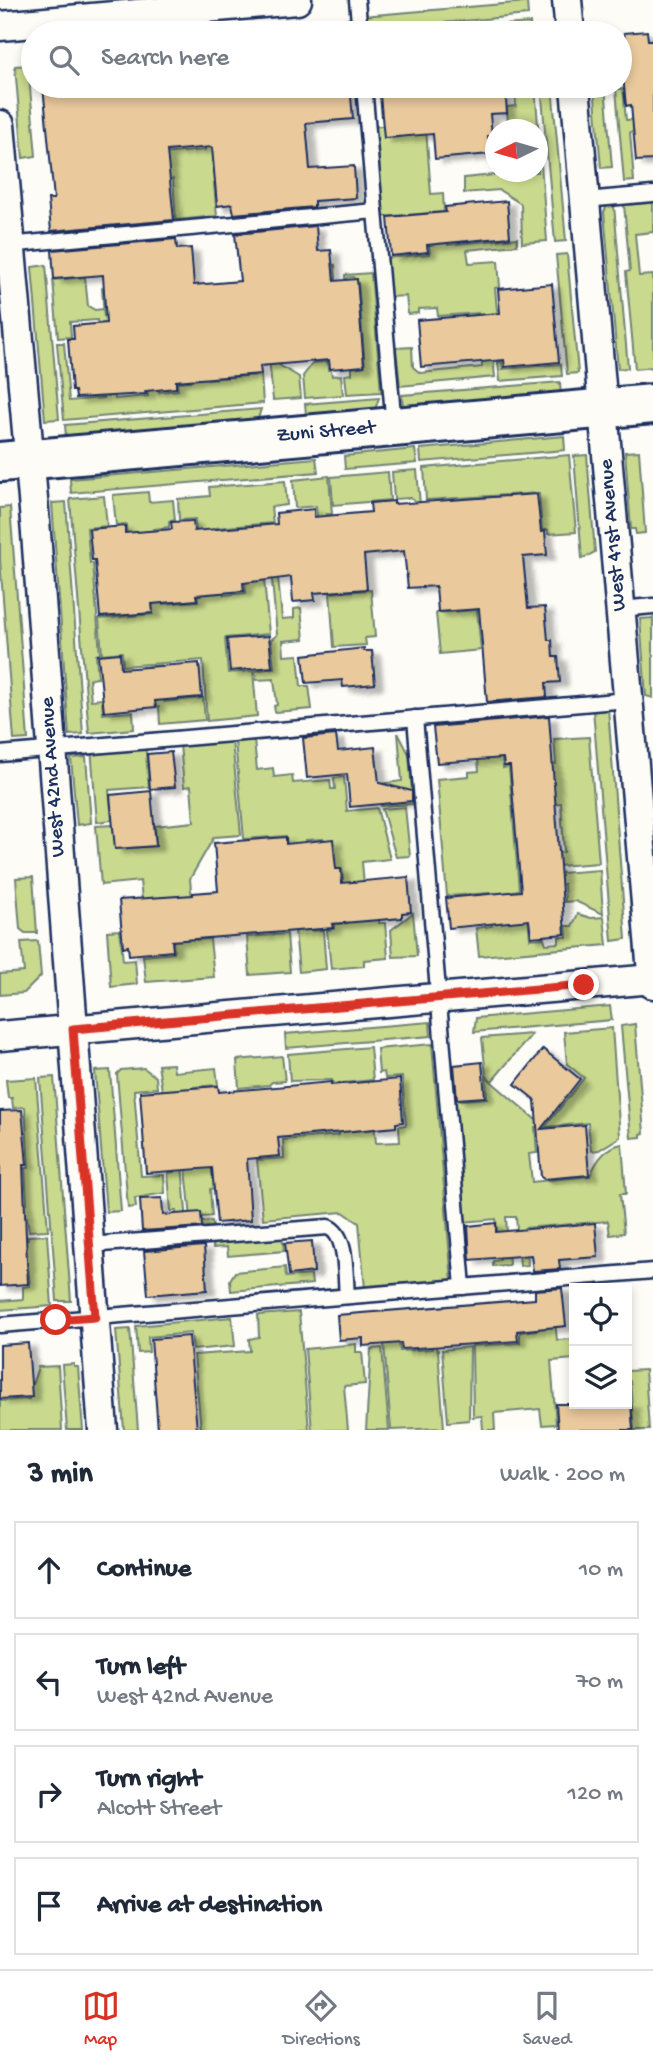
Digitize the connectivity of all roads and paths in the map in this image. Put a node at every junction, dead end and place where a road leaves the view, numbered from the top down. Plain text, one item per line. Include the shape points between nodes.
1 (297, 0) edge
2 (357, 0) edge
3 (567, 0) edge
4 (57, 21) edge
5 (359, 21) edge
6 (569, 21) edge
7 (21, 24) edge
8 (0, 26) edge
9 (365, 98) edge
10 (576, 98) edge
11 (0, 125) edge
12 (653, 194) edge
13 (585, 200) junction
14 (375, 211) junction
15 (5, 245) edge
16 (653, 404) edge
17 (603, 409) junction
18 (394, 427) junction
19 (15, 461) edge
20 (653, 606) edge
21 (621, 609) junction
22 (628, 700) junction
23 (415, 718) junction
24 (52, 749) junction
25 (0, 754) edge
26 (644, 769) edge
27 (653, 980) edge
28 (438, 998) junction
29 (73, 1029) junction
30 (0, 1035) edge
31 (89, 1245) junction
32 (653, 1271) edge
33 (463, 1287) junction
34 (347, 1296) junction
35 (95, 1317) junction
36 (0, 1325) edge
37 (103, 1430) edge

1 - 4 street
2 - 5 lane
3 - 6 street
7 - 8 street
9 - 14 lane
10 - 13 street, West 41st Avenue
11 - 15 street, West 42nd Avenue
12 - 13 lane
13 - 17 street, West 41st Avenue
14 - 15 lane
14 - 18 lane
15 - 19 street, West 42nd Avenue
16 - 17 street, Zuni Street
17 - 18 street, Zuni Street
17 - 21 street, West 41st Avenue
18 - 19 street, Zuni Street
19 - 24 street, West 42nd Avenue
20 - 21 lane
21 - 22 street, West 41st Avenue
22 - 23 lane
22 - 26 street, West 41st Avenue
23 - 24 lane
23 - 28 lane
24 - 25 lane
24 - 29 street, West 42nd Avenue
26 - 27 street, West 41st Avenue
27 - 28 street
28 - 29 street
28 - 33 lane
29 - 30 street
29 - 31 street, West 42nd Avenue
31 - 34 lane via 328,1227 341,1238
31 - 35 street, West 42nd Avenue
32 - 33 lane
33 - 34 lane
34 - 35 lane
35 - 36 lane
35 - 37 street, West 42nd Avenue

